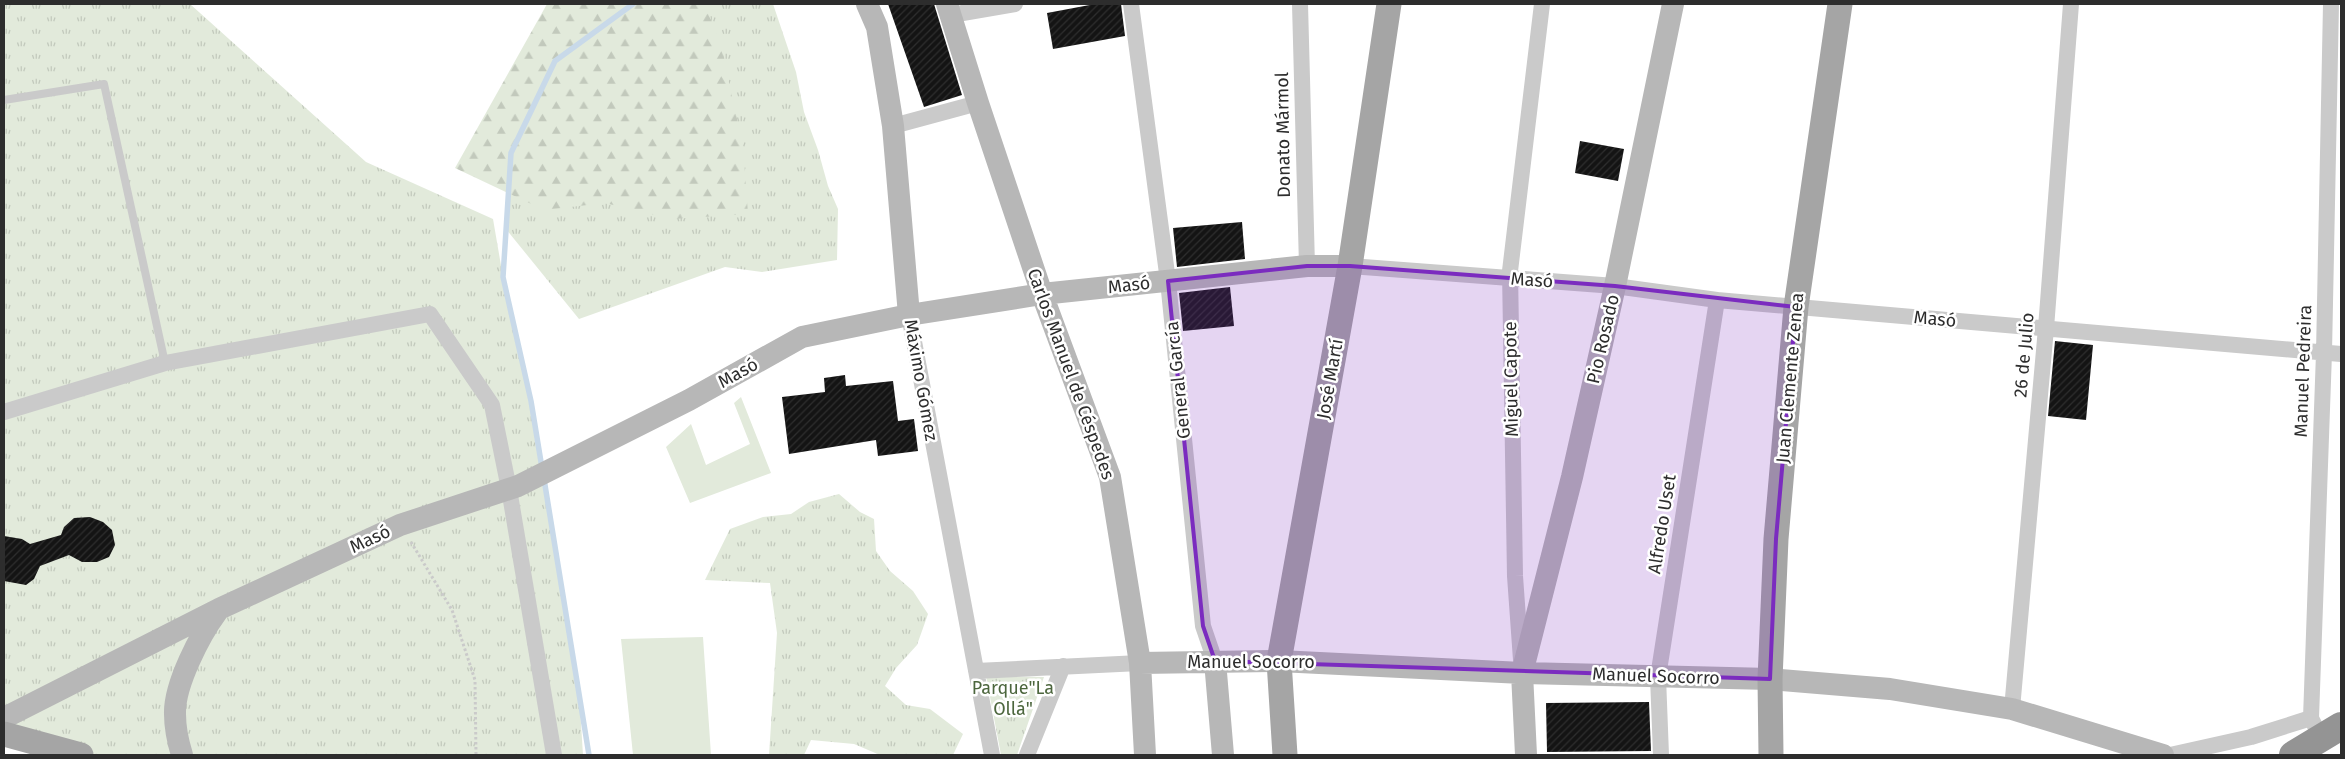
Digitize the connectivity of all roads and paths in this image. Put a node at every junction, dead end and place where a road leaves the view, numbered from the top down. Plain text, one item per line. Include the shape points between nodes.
1 (867, 4) edge
2 (1015, 4) edge
3 (1131, 4) edge
4 (1300, 4) edge
5 (1390, 4) edge
6 (1542, 4) edge
7 (1673, 4) edge
8 (1840, 4) edge
9 (2071, 4) edge
10 (2331, 4) edge
11 (949, 9) edge
12 (4, 100) edge
13 (978, 104) junction
14 (893, 126) junction
15 (1307, 266) junction
16 (1350, 266) junction
17 (1510, 279) junction
18 (1168, 281) junction
19 (1614, 286) junction
20 (1042, 294) junction
21 (1717, 300) junction
22 (1796, 307) junction
23 (909, 315) junction
24 (2046, 328) junction
25 (2324, 354) junction
26 (2341, 354) edge
27 (165, 363) junction
28 (4, 412) edge
29 (514, 488) junction
30 (400, 525) junction
31 (219, 609) junction
32 (1215, 661) junction
33 (1279, 661) junction
34 (1140, 663) junction
35 (1063, 666) junction
36 (976, 671) junction
37 (1522, 672) junction
38 (1658, 677) junction
39 (1770, 679) junction
40 (2012, 709) junction
41 (4, 718) edge
42 (2325, 727) edge
43 (4, 734) edge
44 (81, 755) edge
45 (182, 755) edge
46 (476, 755) edge
47 (554, 755) edge
48 (992, 755) edge
49 (1026, 755) edge
50 (1144, 755) edge
51 (1223, 755) edge
52 (1285, 755) edge
53 (1526, 755) edge
54 (1660, 755) edge
55 (1771, 755) edge
56 (2163, 755) edge
57 (2170, 755) edge
58 (2292, 755) edge

1 - 14 street, Máximo Gómez via 877,28
2 - 11 street
3 - 18 street, General García
4 - 15 street, Donato Mármol
5 - 16 main road, José Martí
6 - 17 street, Miguel Capote
7 - 19 street, Pio Rosado
8 - 22 main road, Juan Clemente Zenea
9 - 24 street, 26 de Julio
10 - 25 street, Manuel Pedreira
11 - 13 street, Carlos Manuel de Céspedes
12 - 27 lane via 104,84
13 - 14 street
13 - 20 street, Carlos Manuel de Céspedes
14 - 23 street, Máximo Gómez
15 - 16 street, Masó
15 - 18 street, Masó
16 - 17 street, Masó
16 - 33 main road, José Martí
17 - 19 street, Masó
17 - 37 street, Miguel Capote via 1515,576
18 - 20 street, Masó
18 - 32 street, General García via 1203,626
19 - 21 street, Masó
19 - 37 street, Pio Rosado via 1572,477
20 - 23 street, Masó
20 - 34 street, Carlos Manuel de Céspedes via 1110,478
21 - 22 street, Masó
21 - 38 street, Alfredo Uset
22 - 24 street, Masó
22 - 39 main road, Juan Clemente Zenea via 1776,539
23 - 29 street, Masó via 802,337 689,400
23 - 36 street, Máximo Gómez
24 - 25 street, Masó
24 - 40 street, 26 de Julio
25 - 26 street, Masó
25 - 42 street, Manuel Pedreira
27 - 28 street
27 - 29 street via 430,314 492,405
29 - 30 street, Masó
29 - 47 street
30 - 31 street, Masó
30 - 46 path via 452,610 475,680
31 - 41 street, Masó
31 - 45 street via 206,627 182,682 175,712
32 - 33 street, Manuel Socorro
32 - 34 street, Manuel Socorro
32 - 51 street, General García
33 - 37 street, Manuel Socorro
33 - 52 main road, José Martí
34 - 35 street
34 - 50 street, Carlos Manuel de Céspedes
35 - 36 street
35 - 49 street
36 - 48 street, Máximo Gómez
37 - 38 street, Manuel Socorro
37 - 53 street, Miguel Capote
38 - 39 street, Manuel Socorro
38 - 54 street, Alfredo Uset
39 - 40 street, Manuel Socorro via 1890,689
39 - 55 main road, Juan Clemente Zenea
40 - 56 street, Manuel Socorro
42 - 57 street via 2251,737
42 - 58 highway
43 - 44 main road

